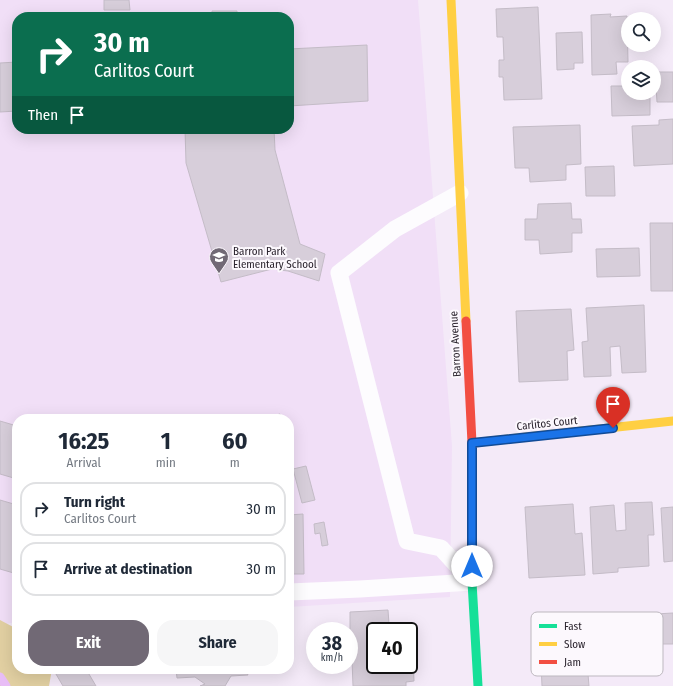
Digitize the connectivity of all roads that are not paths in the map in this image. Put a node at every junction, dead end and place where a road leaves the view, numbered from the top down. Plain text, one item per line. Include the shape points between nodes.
1 (450, 0) edge
2 (460, 193) junction
3 (673, 421) edge
4 (472, 443) junction
5 (472, 582) junction
6 (294, 592) edge
7 (478, 686) edge

1 - 2 street, Barron Avenue
2 - 4 street, Barron Avenue
2 - 5 lane via 395,229 339,273 407,541 441,548
3 - 4 street, Carlitos Court
4 - 5 street, Barron Avenue
5 - 6 lane
5 - 7 street, Barron Avenue

